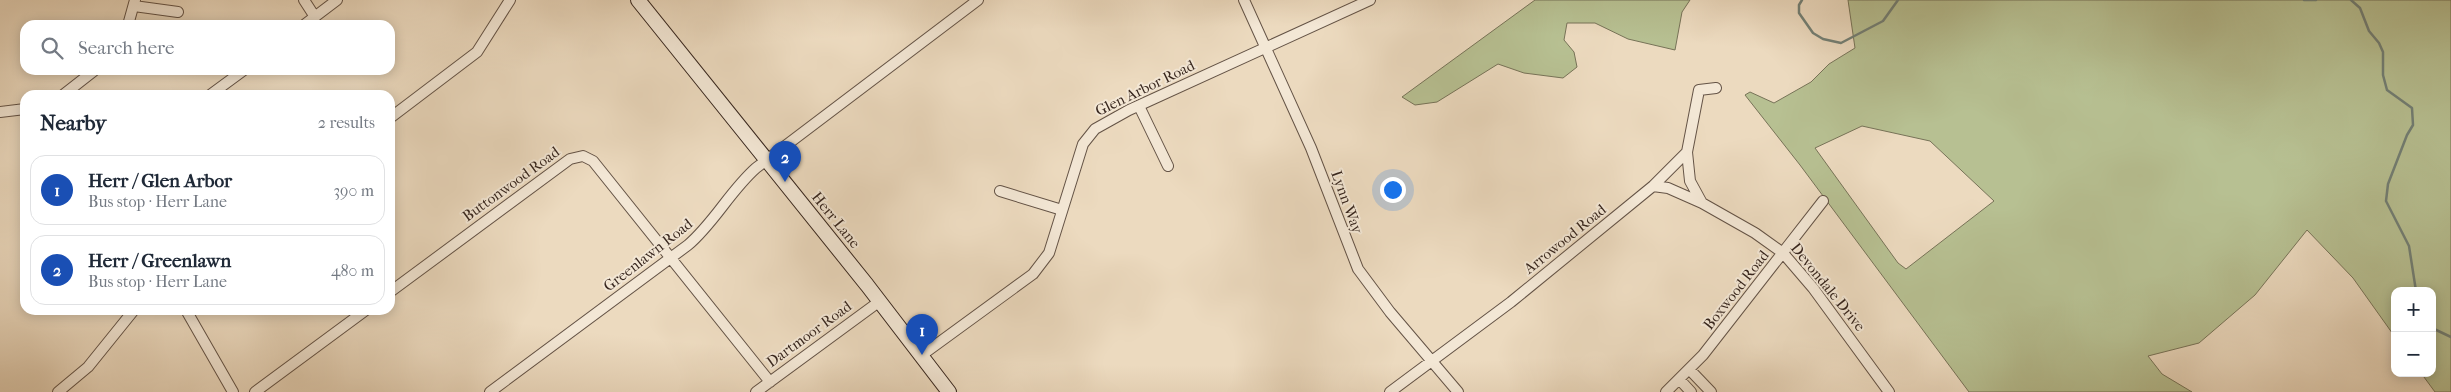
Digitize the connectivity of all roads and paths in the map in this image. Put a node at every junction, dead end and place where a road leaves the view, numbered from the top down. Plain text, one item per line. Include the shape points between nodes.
1 (304, 0) edge
2 (337, 0) edge
3 (510, 0) edge
4 (638, 0) edge
5 (978, 0) edge
6 (1244, 0) edge
7 (1370, 0) edge
8 (134, 3) edge
9 (178, 12) dead end
10 (315, 16) junction
11 (129, 20) edge
12 (310, 20) edge
13 (1266, 48) junction
14 (90, 75) edge
15 (237, 75) edge
16 (1716, 88) dead end
17 (72, 90) edge
18 (217, 90) edge
19 (1139, 106) junction
20 (20, 110) edge
21 (0, 112) edge
22 (395, 114) edge
23 (1687, 152) junction
24 (768, 160) junction
25 (1168, 166) dead end
26 (1653, 186) junction
27 (1000, 192) dead end
28 (1824, 201) dead end
29 (1702, 202) junction
30 (1062, 210) junction
31 (1783, 253) junction
32 (671, 258) junction
33 (395, 288) edge
34 (880, 301) junction
35 (130, 315) edge
36 (189, 315) edge
37 (359, 315) edge
38 (922, 355) junction
39 (1432, 361) junction
40 (1689, 369) junction
41 (1680, 379) junction
42 (770, 382) junction
43 (63, 391) edge
44 (233, 392) edge
45 (255, 392) edge
46 (490, 392) edge
47 (756, 392) edge
48 (949, 392) edge
49 (1390, 392) edge
50 (1458, 392) edge
51 (1666, 392) edge
52 (1691, 392) edge
53 (1711, 392) edge
54 (1889, 392) edge

1 - 10 street
2 - 10 street
3 - 22 street via 477,52
4 - 24 main road, Herr Lane
5 - 24 street, Greenlawn Road
6 - 13 street, Lynn Way
7 - 13 street, Glen Arbor Road
8 - 9 street
8 - 11 street
10 - 12 street
13 - 19 street, Glen Arbor Road
13 - 39 street, Lynn Way via 1311,148 1358,269
14 - 17 street
15 - 18 street
16 - 23 street via 1702,88 1697,93
19 - 25 street
19 - 30 street, Glen Arbor Road via 1106,121 1086,139
20 - 21 street
23 - 26 street, Arrowood Road
23 - 29 street via 1690,181
24 - 32 street, Greenlawn Road via 741,182 698,237
24 - 34 main road, Herr Lane
26 - 29 street, Devondale Drive via 1668,188
26 - 39 street, Arrowood Road via 1511,302
27 - 30 street
28 - 31 street, Boxwood Road
29 - 31 street, Devondale Drive
30 - 38 street, Glen Arbor Road via 1049,253 1038,269
31 - 40 street, Boxwood Road
31 - 54 street, Devondale Drive via 1813,288
32 - 33 street, Buttonwood Road via 593,161 577,156
32 - 42 street, Buttonwood Road
32 - 46 street, Greenlawn Road
34 - 38 main road, Herr Lane
34 - 42 street, Dartmoor Road
35 - 43 street via 96,358
36 - 44 street
37 - 45 street
38 - 48 main road, Herr Lane
39 - 49 street, Arrowood Road
39 - 50 street, Lynn Way
40 - 41 street, Boxwood Road
40 - 53 street
41 - 51 street, Boxwood Road
41 - 52 street
42 - 47 street, Dartmoor Road

